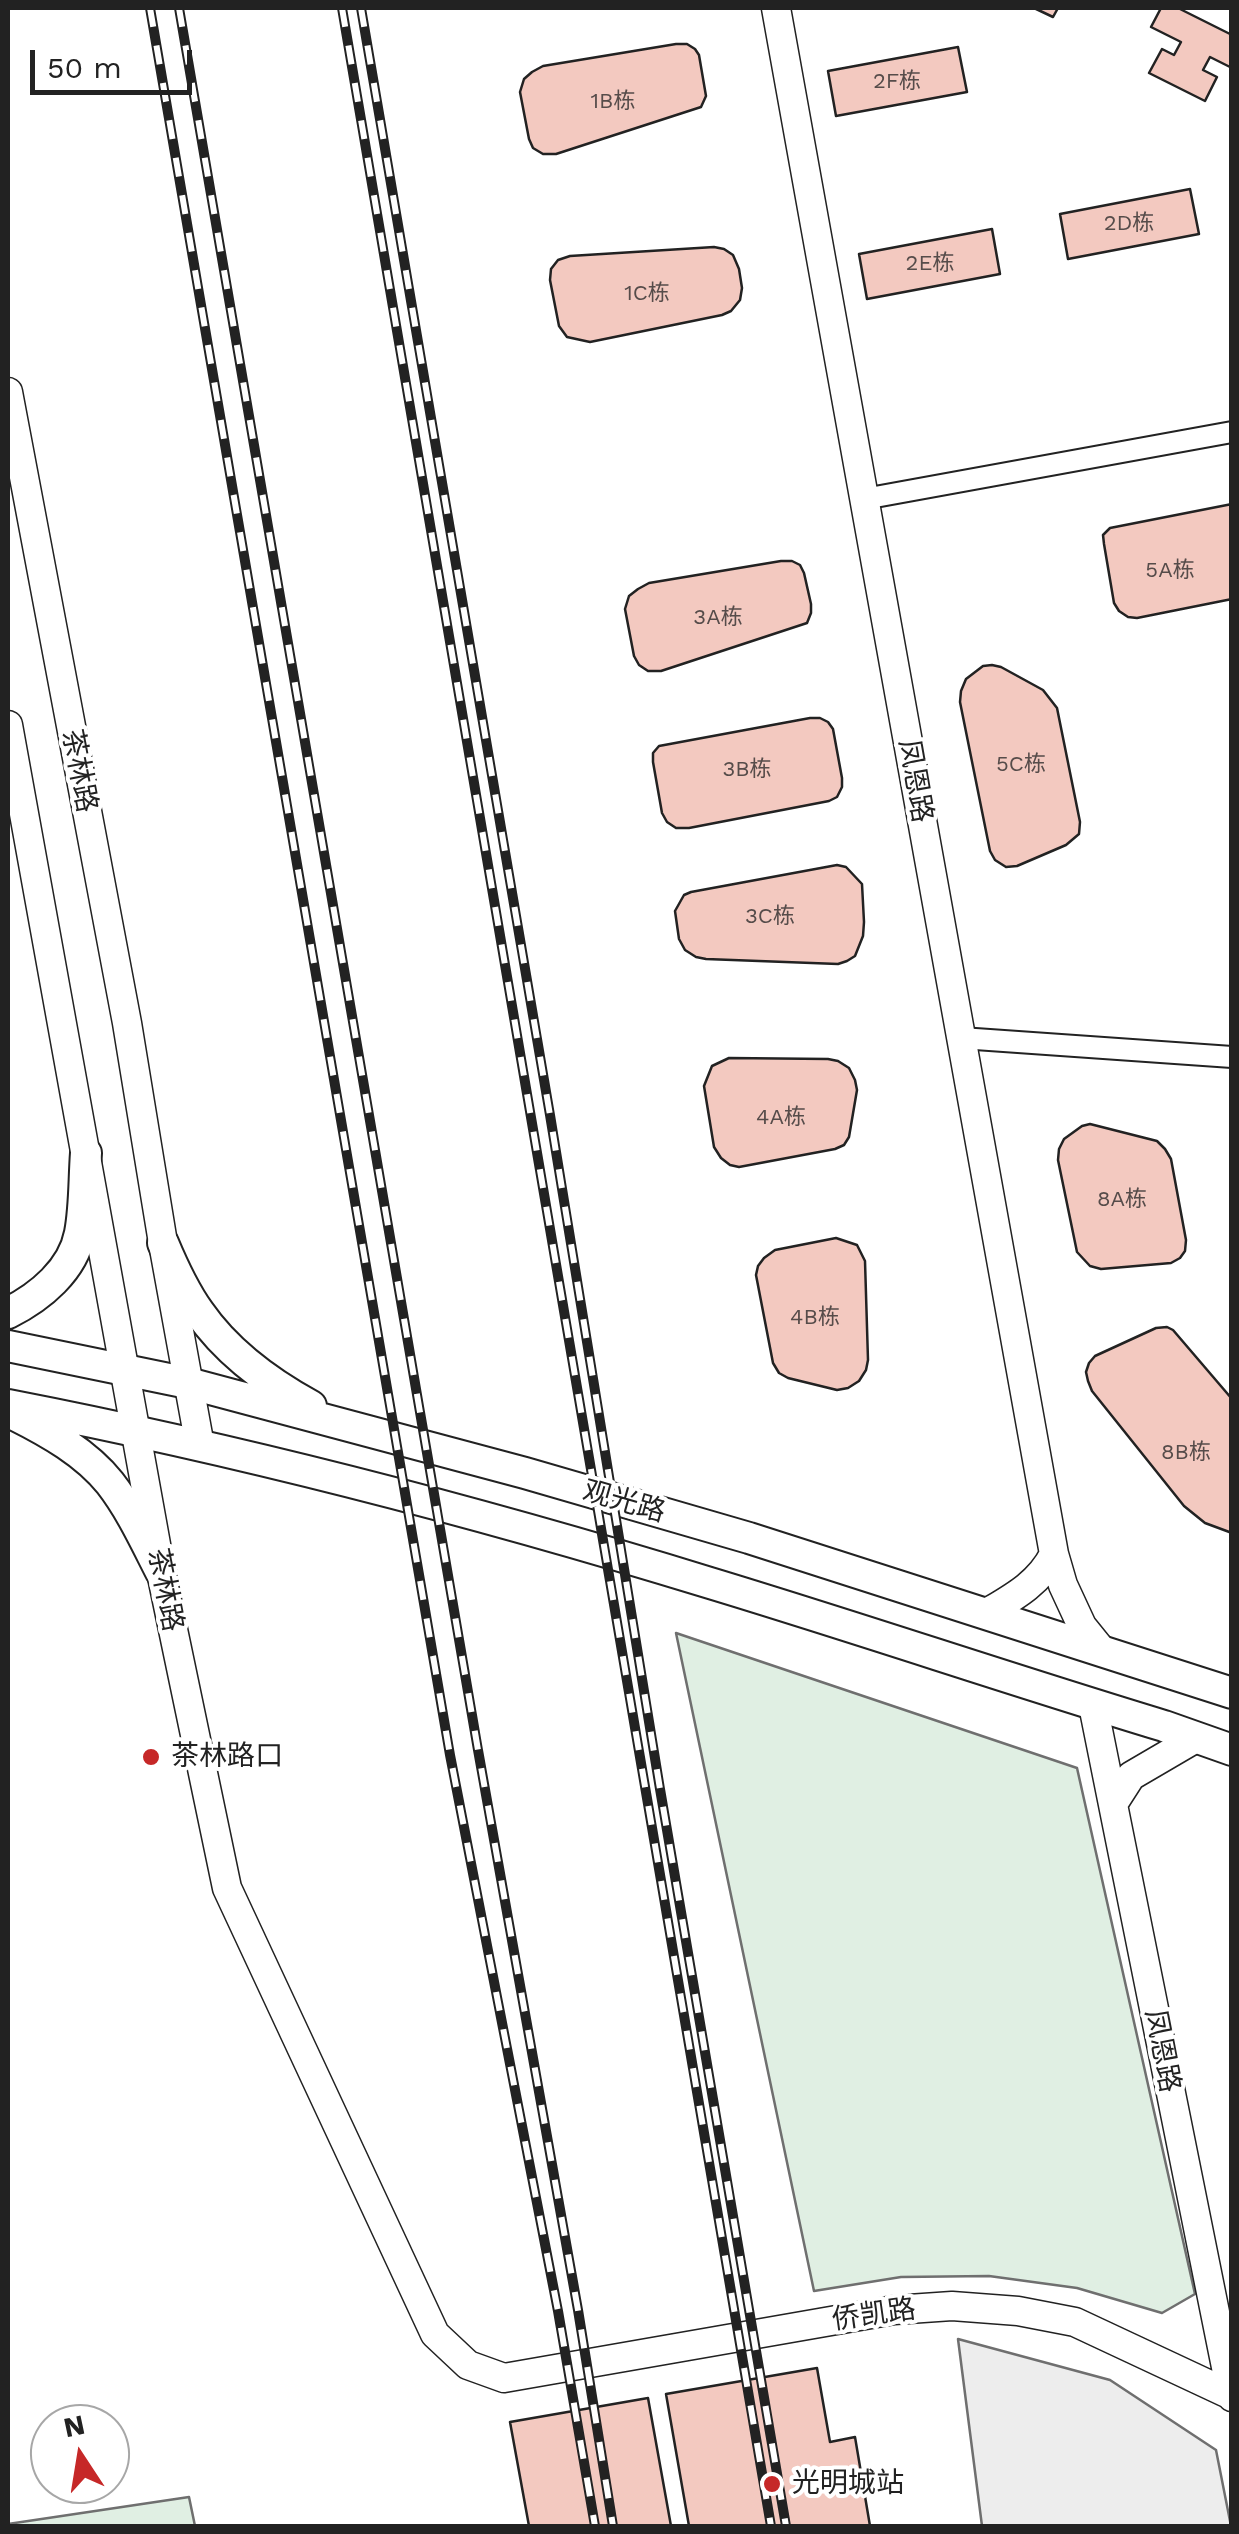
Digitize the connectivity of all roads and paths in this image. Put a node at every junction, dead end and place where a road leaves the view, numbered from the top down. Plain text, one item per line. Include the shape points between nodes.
1 (776, 8) edge
2 (8, 392) edge
3 (1232, 432) edge
4 (864, 499) junction
5 (8, 725) edge
6 (961, 1038) junction
7 (1232, 1058) edge
8 (86, 1153) junction
9 (163, 1243) junction
10 (8, 1313) edge
11 (8, 1346) edge
12 (124, 1368) junction
13 (188, 1383) junction
14 (8, 1408) edge
15 (348, 1427) junction
16 (134, 1430) junction
17 (200, 1446) junction
18 (1054, 1554) junction
19 (161, 1572) junction
20 (985, 1614) junction
21 (1103, 1652) junction
22 (1232, 1693) edge
23 (1092, 1705) junction
24 (1196, 1738) junction
25 (1232, 1750) edge
26 (1112, 1804) junction
27 (504, 2378) joint
28 (1231, 2396) edge

1 - 4 street, 凤恩路
2 - 9 street, 茶林路
3 - 4 street
4 - 6 street, 凤恩路
5 - 8 street, 茶林路
6 - 7 street
6 - 18 street, 凤恩路
8 - 10 main road via 80,1233 71,1256 55,1280
8 - 12 street, 茶林路
9 - 13 street, 茶林路
9 - 15 main road via 178,1278 222,1339 276,1384
11 - 12 main road, 观光路
12 - 13 main road, 观光路
12 - 16 street, 茶林路
13 - 15 main road, 观光路
13 - 17 street, 茶林路
14 - 16 main road, 观光路
14 - 19 main road via 108,1479
15 - 20 main road, 观光路 via 749,1538
16 - 17 main road, 观光路
16 - 19 street, 茶林路
17 - 23 main road, 观光路 via 481,1516
18 - 20 street via 1022,1592
18 - 21 street, 凤恩路 via 1082,1626
19 - 27 street, 茶林路 via 227,1888 436,2334 468,2366
20 - 21 main road, 观光路
21 - 22 main road, 观光路
23 - 24 main road, 观光路
23 - 26 street, 凤恩路
24 - 25 main road, 观光路
24 - 26 street via 1131,1776
26 - 28 street, 凤恩路
27 - 28 street, 侨凯路 via 894,2310 952,2306 1075,2322

